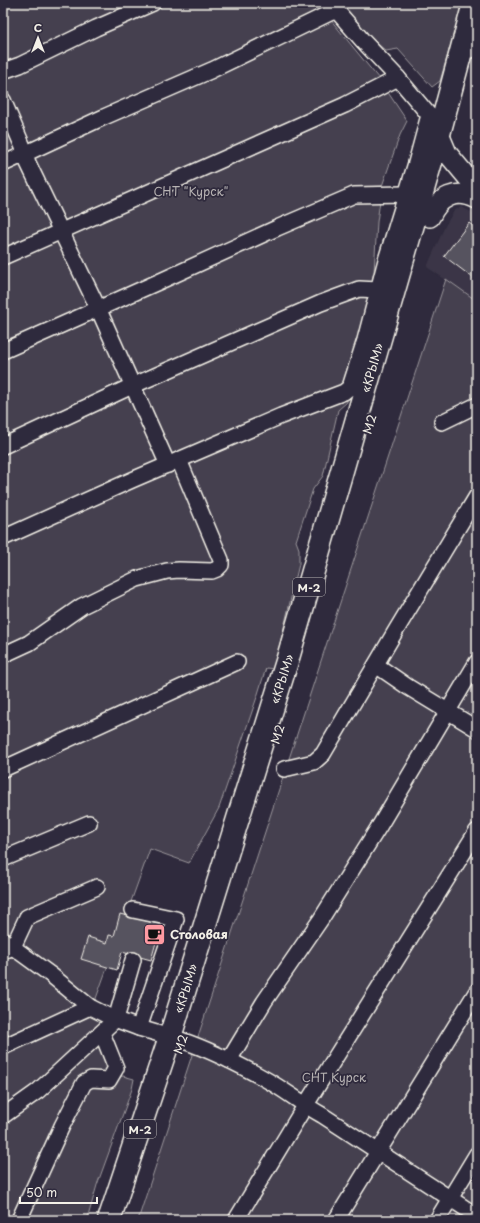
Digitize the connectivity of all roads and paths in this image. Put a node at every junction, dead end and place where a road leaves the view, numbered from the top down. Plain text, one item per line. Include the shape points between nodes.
1 (153, 3) edge
2 (474, 3) edge
3 (333, 7) edge
4 (477, 26) edge
5 (474, 49) edge
6 (3, 71) edge
7 (398, 78) junction
8 (3, 100) edge
9 (429, 115) junction
10 (440, 134) junction
11 (25, 154) junction
12 (447, 154) junction
13 (3, 164) edge
14 (477, 189) edge
15 (405, 194) junction
16 (477, 199) edge
17 (430, 217) junction
18 (60, 231) junction
19 (3, 257) edge
20 (378, 290) junction
21 (98, 308) junction
22 (3, 351) edge
23 (132, 386) junction
24 (477, 405) edge
25 (442, 422) dead end
26 (3, 446) edge
27 (174, 462) junction
28 (477, 496) edge
29 (3, 538) edge
30 (3, 655) edge
31 (237, 662) dead end
32 (477, 662) edge
33 (376, 665) junction
34 (448, 712) junction
35 (477, 729) edge
36 (3, 769) edge
37 (284, 770) dead end
38 (89, 823) dead end
39 (477, 831) edge
40 (3, 859) edge
41 (98, 887) dead end
42 (133, 910) dead end
43 (6, 946) edge
44 (133, 960) dead end
45 (477, 991) edge
46 (90, 1007) junction
47 (116, 1019) junction
48 (139, 1028) junction
49 (102, 1033) junction
50 (176, 1039) junction
51 (3, 1046) edge
52 (229, 1060) junction
53 (305, 1106) junction
54 (3, 1116) edge
55 (378, 1151) junction
56 (477, 1154) edge
57 (450, 1198) junction
58 (477, 1216) edge
59 (20, 1220) edge
60 (110, 1220) edge
61 (123, 1220) edge
62 (236, 1220) edge
63 (336, 1220) edge
64 (437, 1220) edge

1 - 6 street
2 - 10 highway, «КРЫМ»
3 - 7 street
3 - 11 street via 212,70
4 - 5 highway, М2
5 - 12 highway, М2 via 461,86
7 - 9 street
7 - 18 street via 345,106
8 - 11 street
9 - 10 street
9 - 15 street
10 - 12 main road
10 - 50 highway, «КРЫМ» / М-2
11 - 13 street
11 - 18 street
12 - 14 main road
12 - 17 highway, М2
15 - 20 street
15 - 21 street via 354,195
16 - 17 main road via 461,194 452,195 434,208
17 - 50 highway, М2 via 235,873
18 - 19 street
18 - 21 street
20 - 23 street via 359,289 321,303
20 - 27 street via 350,387 344,392
21 - 22 street
21 - 23 street
23 - 26 street
23 - 27 street
24 - 25 street
27 - 29 street
27 - 30 street via 221,560 221,565 212,570 167,571 137,579 82,606 29,643
28 - 33 street
31 - 36 street
32 - 34 street
33 - 34 street
33 - 37 street via 323,754 314,762
34 - 35 street
34 - 52 street via 321,919 264,1002
38 - 40 street
39 - 53 street
41 - 43 street via 27,917
42 - 48 street via 176,919
43 - 46 street via 51,975
44 - 47 street
45 - 55 street
46 - 47 street
46 - 51 street
47 - 48 street
47 - 49 street
48 - 50 street
49 - 54 street via 38,1091
49 - 59 street via 116,1068 109,1080 91,1078 84,1083
50 - 52 street
50 - 60 highway, «КРЫМ» / М-2
50 - 61 highway, М2
52 - 53 street via 266,1080
53 - 55 street
53 - 62 street
55 - 57 street
55 - 63 street
56 - 57 street
57 - 58 street
57 - 64 street

